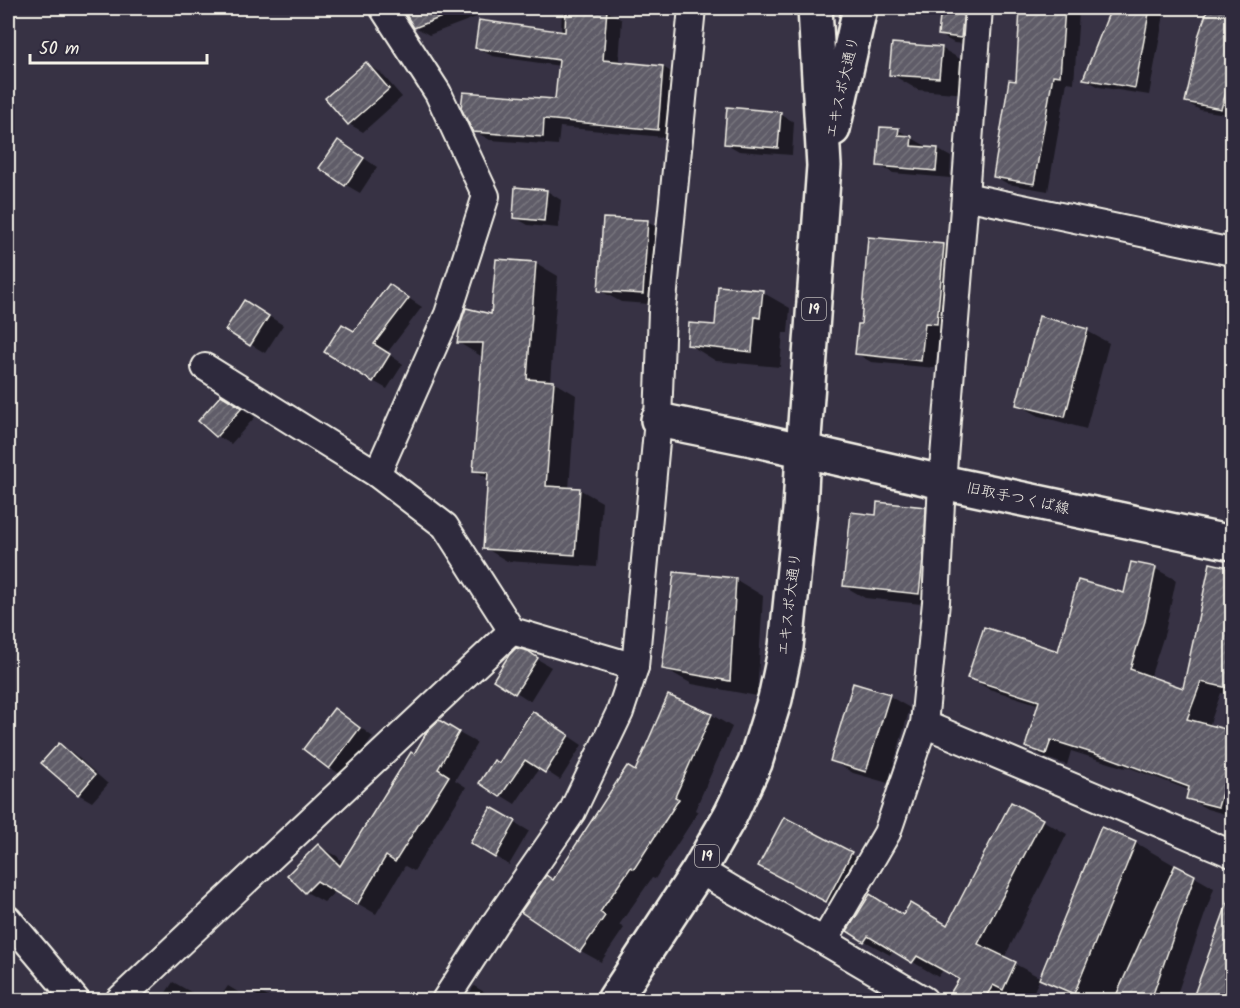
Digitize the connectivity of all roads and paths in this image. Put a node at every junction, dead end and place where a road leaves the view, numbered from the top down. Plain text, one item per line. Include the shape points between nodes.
1 (383, 8) edge
2 (692, 8) edge
3 (815, 8) edge
4 (860, 8) edge
5 (978, 8) edge
6 (824, 166) junction
7 (965, 196) junction
8 (1233, 252) edge
9 (205, 367) dead end
10 (658, 420) junction
11 (803, 451) junction
12 (377, 474) junction
13 (942, 482) junction
14 (1233, 543) edge
15 (512, 631) junction
16 (635, 667) junction
17 (924, 724) junction
18 (1233, 854) edge
19 (699, 870) junction
20 (8, 919) edge
21 (824, 941) junction
22 (76, 1000) edge
23 (119, 1000) edge
24 (445, 1000) edge
25 (614, 1000) edge
26 (924, 1000) edge

1 - 12 street via 438,93 486,196 448,314
2 - 10 street via 662,311
3 - 6 main road, エキスポ大通り / 19
4 - 6 main road, エキスポ大通り / 19
5 - 7 street
6 - 11 main road, エキスポ大通り / 19
7 - 8 street
7 - 13 street
9 - 12 street
10 - 11 main road, 旧取手つくば線
10 - 16 street
11 - 13 main road, 旧取手つくば線
11 - 19 main road, エキスポ大通り / 19 via 786,647 775,699 755,763
12 - 15 street via 445,526
13 - 14 main road, 旧取手つくば線
13 - 17 street
15 - 16 street
15 - 23 street
16 - 24 street via 620,712 572,812
17 - 18 street
17 - 21 street via 887,833
19 - 21 street
19 - 25 main road, エキスポ大通り / 19
20 - 22 street
21 - 26 street

